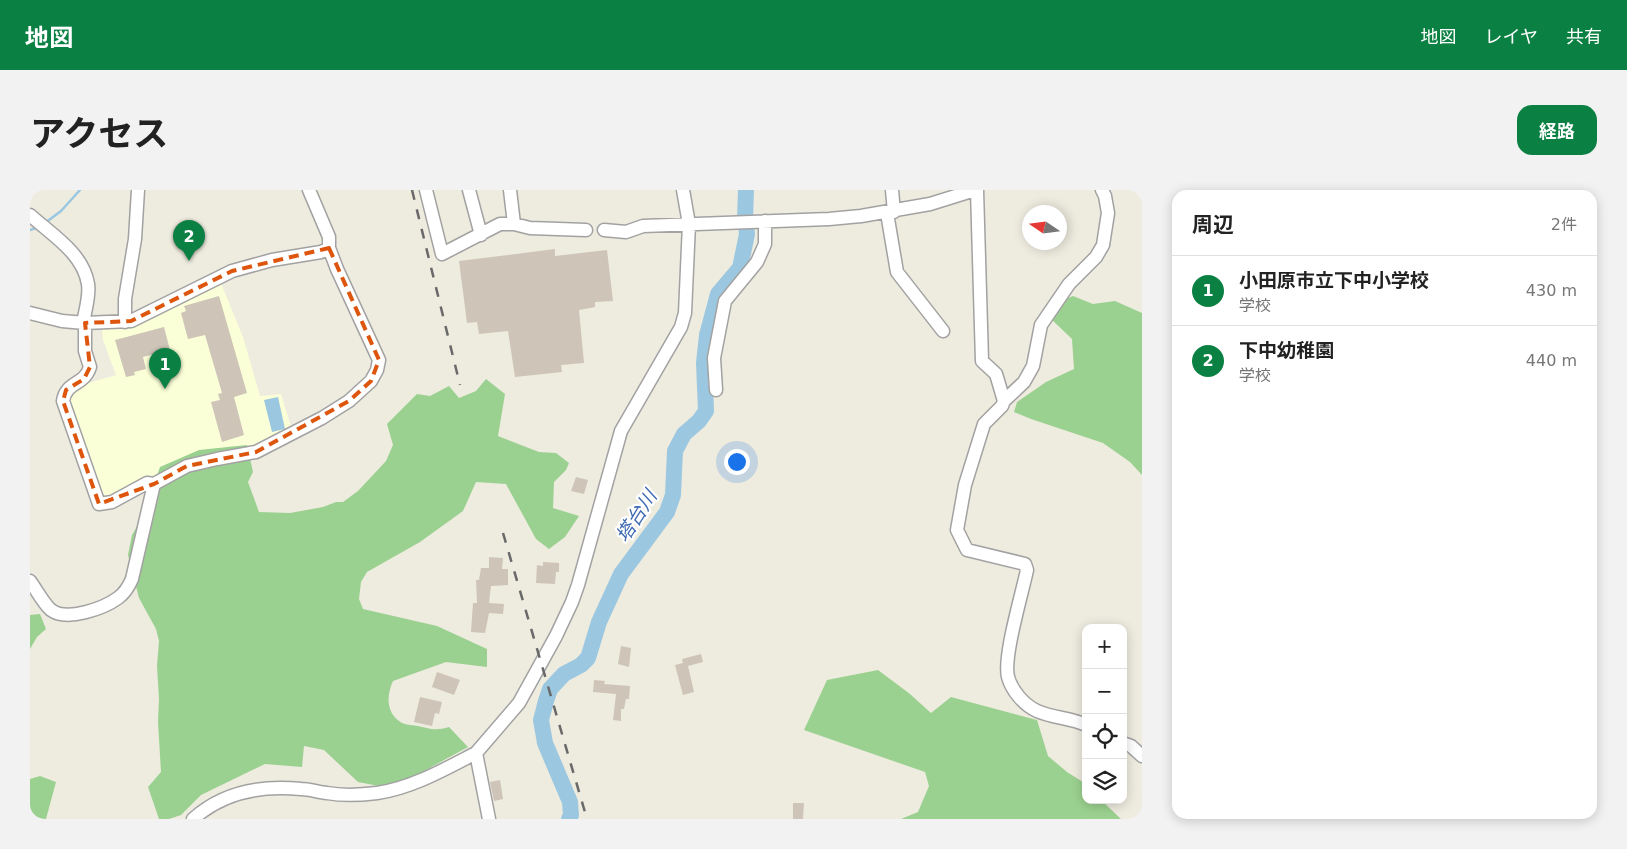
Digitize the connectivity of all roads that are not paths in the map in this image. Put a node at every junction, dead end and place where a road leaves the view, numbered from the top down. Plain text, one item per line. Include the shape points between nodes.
1 (138, 190) edge
2 (309, 190) edge
3 (426, 190) edge
4 (470, 190) edge
5 (510, 190) edge
6 (683, 190) edge
7 (892, 190) edge
8 (976, 190) edge
9 (1102, 190) edge
10 (891, 212) junction
11 (30, 215) edge
12 (762, 221) junction
13 (514, 224) junction
14 (689, 224) junction
15 (586, 230) dead end
16 (604, 230) dead end
17 (481, 235) junction
18 (329, 248) junction
19 (30, 313) edge
20 (125, 322) junction
21 (84, 323) junction
22 (943, 331) dead end
23 (716, 390) dead end
24 (1004, 401) junction
25 (154, 484) junction
26 (30, 581) edge
27 (1082, 724) edge
28 (1127, 745) edge
29 (476, 753) junction
30 (1142, 756) edge
31 (193, 819) edge
32 (489, 819) edge

1 - 20 street
2 - 18 street via 329,237
3 - 17 street via 442,254
4 - 17 street
5 - 13 street
6 - 14 street
7 - 10 street
8 - 10 street
8 - 24 street via 982,361 996,374
9 - 24 street via 1108,213 1103,245 1096,257 1069,284 1041,325 1033,366 1024,382
10 - 12 street via 829,219
10 - 22 street via 897,272
11 - 21 street via 81,263 88,285
12 - 14 street
12 - 23 street via 764,244 757,262 725,301 714,358
13 - 15 street via 530,228
13 - 17 street via 500,224
14 - 16 street via 643,226 626,232
14 - 29 street via 685,313 681,327 621,431 572,602 519,703
18 - 20 street via 232,271
18 - 25 street via 379,360 371,381 350,402 256,452 187,466
19 - 21 street
20 - 21 street
21 - 25 street via 85,350 90,367 84,379 66,390 63,400 99,504 112,502 147,484
24 - 27 street via 984,424 965,485 957,530 967,550 1025,564 1027,570 1007,660 1013,689 1037,711
25 - 26 street via 132,579 128,589 118,598 84,612 69,614 50,609
28 - 30 street
29 - 31 street via 395,789 342,795 287,788 258,789 226,797
29 - 32 street

